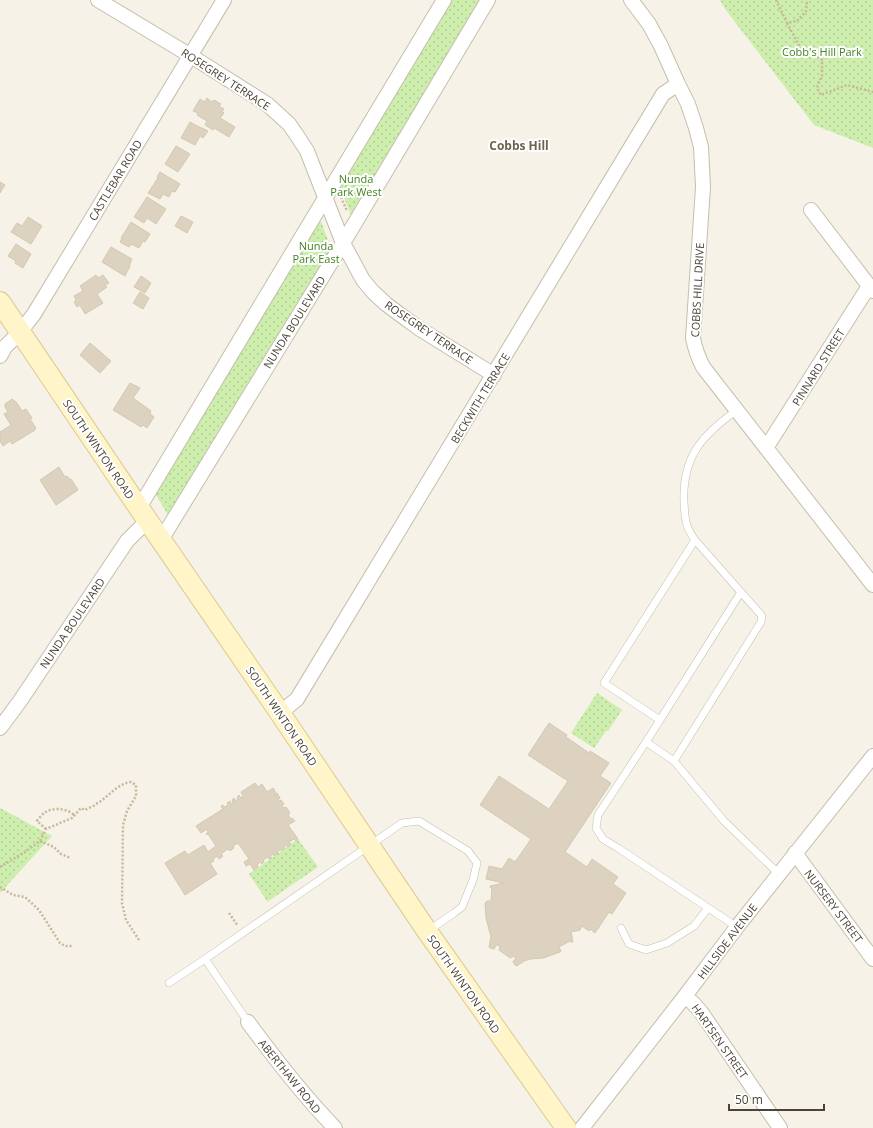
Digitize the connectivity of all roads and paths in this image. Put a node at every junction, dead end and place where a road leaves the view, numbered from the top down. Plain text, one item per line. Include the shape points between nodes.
1 (98, 0) edge
2 (224, 0) edge
3 (444, 0) edge
4 (488, 0) edge
5 (631, 0) edge
6 (776, 0) edge
7 (807, 0) edge
8 (787, 23) junction
9 (191, 56) junction
10 (678, 84) junction
11 (873, 92) edge
12 (339, 190) dead end
13 (325, 198) junction
14 (811, 210) dead end
15 (347, 211) dead end
16 (343, 244) junction
17 (871, 289) edge
18 (0, 302) edge
19 (20, 332) junction
20 (0, 356) edge
21 (494, 375) junction
22 (737, 410) junction
23 (766, 448) junction
24 (143, 514) junction
25 (161, 540) junction
26 (695, 540) junction
27 (873, 585) edge
28 (741, 592) junction
29 (280, 713) junction
30 (660, 720) junction
31 (0, 728) edge
32 (646, 742) junction
33 (873, 756) edge
34 (674, 761) junction
35 (74, 815) junction
36 (46, 829) junction
37 (40, 840) junction
38 (369, 845) junction
39 (795, 853) junction
40 (72, 858) dead end
41 (0, 867) edge
42 (779, 874) junction
43 (0, 887) edge
44 (708, 908) junction
45 (229, 914) dead end
46 (737, 927) junction
47 (621, 928) dead end
48 (427, 931) junction
49 (243, 932) junction
50 (139, 940) dead end
51 (73, 946) dead end
52 (205, 959) junction
53 (873, 959) edge
54 (169, 983) dead end
55 (685, 996) junction
56 (248, 1022) joint
57 (334, 1128) edge
58 (566, 1128) edge
59 (582, 1128) edge
60 (780, 1128) edge

1 - 9 street, ROSEGREY TERRACE
2 - 9 street, CASTLEBAR ROAD
3 - 13 street, NUNDA BOULEVARD
4 - 16 street, NUNDA BOULEVARD
5 - 10 street, COBBS HILL DRIVE via 649,24
6 - 8 path
7 - 8 path via 806,11 797,21
8 - 11 path via 801,49 814,53 822,60 822,75 817,88 821,95 847,85
9 - 13 street, ROSEGREY TERRACE via 267,104 289,124 307,151
9 - 19 street, CASTLEBAR ROAD via 34,314
10 - 21 street, BECKWITH TERRACE via 664,94
10 - 22 street, COBBS HILL DRIVE via 696,128 703,166 693,338 703,367
12 - 15 path
13 - 16 street, ROSEGREY TERRACE
13 - 24 street, NUNDA BOULEVARD
14 - 17 street
16 - 21 street, ROSEGREY TERRACE via 363,280 386,304 420,329
16 - 25 street, NUNDA BOULEVARD
17 - 23 street, PINNARD STREET
18 - 19 main road, SOUTH WINTON ROAD
19 - 20 street, CASTLEBAR ROAD
19 - 24 main road, SOUTH WINTON ROAD
21 - 29 street, BECKWITH TERRACE via 297,698
22 - 23 street, COBBS HILL DRIVE
22 - 26 lane via 706,436 691,457 687,468 684,483 684,516 688,530
23 - 27 street, COBBS HILL DRIVE
24 - 25 main road, SOUTH WINTON ROAD
24 - 31 street, NUNDA BOULEVARD
25 - 29 main road, SOUTH WINTON ROAD
26 - 28 lane
26 - 30 lane via 604,682
28 - 30 lane
28 - 34 lane via 762,616 761,622
29 - 38 main road, SOUTH WINTON ROAD
30 - 32 lane
32 - 34 lane
32 - 44 lane via 598,815 596,828 602,839
33 - 39 street, HILLSIDE AVENUE
34 - 42 lane via 724,821
35 - 36 path
35 - 36 path via 65,810 52,809 44,813 37,821
35 - 50 path via 81,808 85,810 97,804 124,783 131,782 136,785 136,796 123,825 122,903 126,920
36 - 37 path
37 - 40 path via 54,847 60,854
37 - 41 path
38 - 48 main road, SOUTH WINTON ROAD
38 - 48 lane via 402,823 419,821 468,851 476,863 474,880 462,907
38 - 49 lane
39 - 42 street, HILLSIDE AVENUE
39 - 53 street, NURSERY STREET
42 - 46 street, HILLSIDE AVENUE
43 - 51 path via 13,895 25,897 39,910 60,943
44 - 46 lane
44 - 47 lane via 694,926 667,944 646,950 629,944
45 - 49 path
46 - 55 street, HILLSIDE AVENUE
48 - 58 main road, SOUTH WINTON ROAD
49 - 52 lane
52 - 54 lane
52 - 56 lane
55 - 59 street, HILLSIDE AVENUE
55 - 60 street, HARTSEN STREET via 701,1012
56 - 57 street, ABERTHAW ROAD via 274,1059

